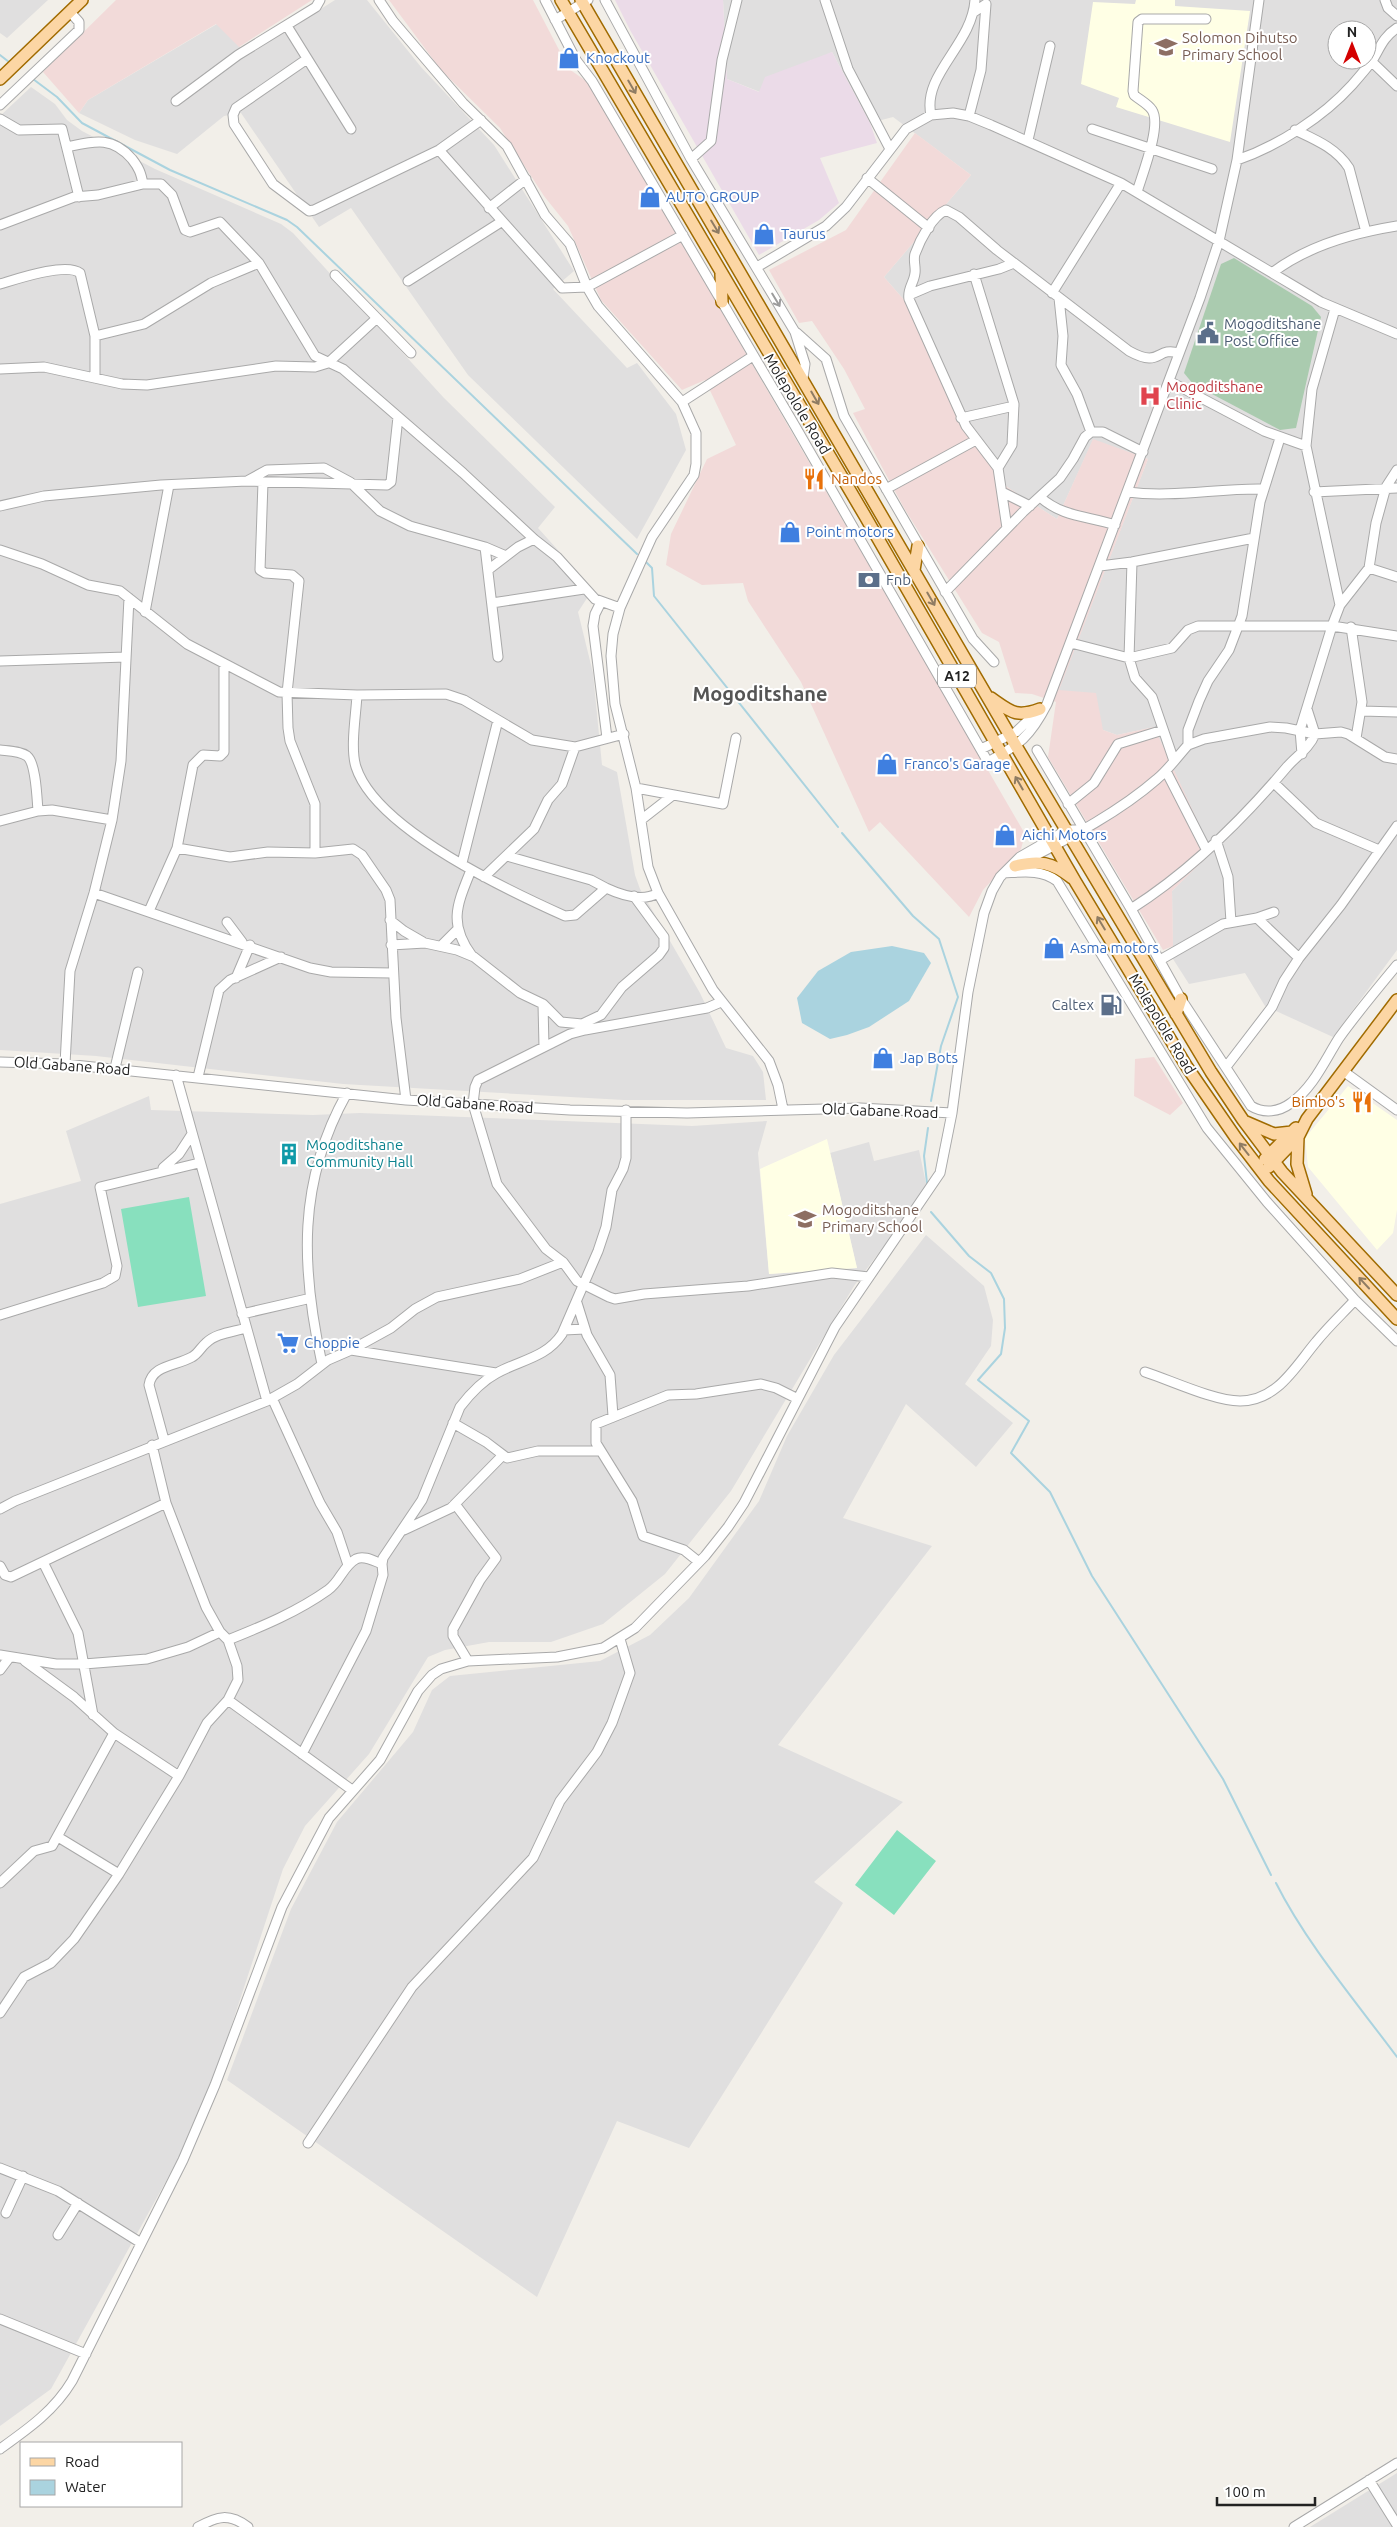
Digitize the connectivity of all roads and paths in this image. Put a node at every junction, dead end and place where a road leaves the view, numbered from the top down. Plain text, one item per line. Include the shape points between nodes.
1 (82, 0) edge
2 (320, 0) edge
3 (379, 0) edge
4 (544, 0) edge
5 (561, 0) edge
6 (605, 0) edge
7 (738, 0) edge
8 (825, 0) edge
9 (975, 0) edge
10 (1259, 0) edge
11 (1385, 0) edge
12 (584, 1) edge
13 (987, 2) edge
14 (70, 12) junction
15 (568, 12) junction
16 (974, 12) junction
17 (1397, 16) edge
18 (1206, 19) dead end
19 (555, 20) junction
20 (287, 26) junction
21 (1397, 28) edge
22 (1050, 46) dead end
23 (1377, 52) edge
24 (307, 59) junction
25 (1377, 66) edge
26 (1364, 70) edge
27 (0, 79) edge
28 (1397, 86) edge
29 (176, 101) dead end
30 (0, 105) edge
31 (931, 115) junction
32 (968, 116) junction
33 (0, 120) edge
34 (481, 120) junction
35 (351, 129) dead end
36 (1092, 129) dead end
37 (1295, 130) junction
38 (1028, 140) junction
39 (67, 146) junction
40 (1150, 148) junction
41 (890, 149) junction
42 (439, 150) junction
43 (691, 159) junction
44 (1237, 160) junction
45 (1212, 169) dead end
46 (867, 178) junction
47 (526, 179) junction
48 (142, 184) junction
49 (1121, 184) junction
50 (1137, 192) junction
51 (79, 197) junction
52 (489, 208) junction
53 (501, 222) junction
54 (0, 225) edge
55 (1397, 226) edge
56 (929, 228) junction
57 (1366, 232) junction
58 (683, 235) junction
59 (1219, 240) junction
60 (259, 263) junction
61 (1014, 263) junction
62 (757, 267) junction
63 (721, 272) junction
64 (1272, 273) junction
65 (974, 274) junction
66 (335, 275) dead end
67 (408, 281) dead end
68 (0, 284) edge
69 (587, 287) junction
70 (908, 295) junction
71 (1056, 296) junction
72 (722, 302) junction
73 (1335, 309) junction
74 (377, 318) junction
75 (795, 332) junction
76 (1397, 334) edge
77 (95, 336) junction
78 (411, 353) dead end
79 (1179, 353) junction
80 (754, 356) junction
81 (824, 357) junction
82 (328, 363) junction
83 (805, 364) junction
84 (0, 369) edge
85 (96, 378) junction
86 (803, 378) junction
87 (1169, 382) junction
88 (682, 402) junction
89 (1014, 406) junction
90 (398, 417) junction
91 (961, 418) junction
92 (1090, 432) junction
93 (1280, 438) junction
94 (976, 440) junction
95 (1306, 446) junction
96 (1143, 452) junction
97 (998, 468) junction
98 (1397, 470) edge
99 (860, 476) junction
100 (247, 482) junction
101 (263, 482) junction
102 (350, 482) junction
103 (169, 484) junction
104 (886, 488) junction
105 (1386, 488) junction
106 (1397, 488) edge
107 (1263, 489) junction
108 (1002, 492) junction
109 (1128, 492) junction
110 (1314, 492) junction
111 (1040, 497) junction
112 (0, 506) edge
113 (1030, 506) junction
114 (864, 516) junction
115 (852, 524) junction
116 (1115, 525) junction
117 (1007, 528) junction
118 (1254, 538) junction
119 (534, 539) junction
120 (918, 546) junction
121 (485, 547) junction
122 (0, 550) edge
123 (506, 556) junction
124 (1132, 562) junction
125 (1100, 566) junction
126 (1369, 568) junction
127 (488, 570) junction
128 (914, 570) junction
129 (1397, 577) edge
130 (584, 589) junction
131 (945, 592) junction
132 (129, 598) junction
133 (601, 602) junction
134 (492, 603) junction
135 (1340, 605) junction
136 (620, 608) junction
137 (145, 612) junction
138 (1332, 626) junction
139 (1351, 627) junction
140 (1237, 628) junction
141 (1397, 636) edge
142 (1071, 643) junction
143 (126, 657) junction
144 (498, 657) dead end
145 (1130, 658) junction
146 (0, 661) edge
147 (994, 662) dead end
148 (224, 664) junction
149 (287, 693) junction
150 (357, 695) junction
151 (988, 695) junction
152 (1049, 698) junction
153 (615, 704) junction
154 (602, 705) junction
155 (1040, 709) junction
156 (1307, 709) junction
157 (1362, 710) junction
158 (1397, 712) edge
159 (498, 720) junction
160 (1162, 730) junction
161 (1300, 730) junction
162 (624, 734) junction
163 (1315, 734) junction
164 (1010, 736) junction
165 (607, 738) junction
166 (736, 738) dead end
167 (1356, 738) junction
168 (995, 742) junction
169 (1188, 745) junction
170 (1016, 746) junction
171 (575, 747) junction
172 (981, 749) junction
173 (0, 750) edge
174 (1038, 750) dead end
175 (1002, 754) junction
176 (1302, 754) junction
177 (1397, 759) edge
178 (1174, 761) junction
179 (1166, 771) junction
180 (1274, 783) junction
181 (636, 788) junction
182 (673, 794) junction
183 (1068, 804) junction
184 (38, 811) junction
185 (112, 820) junction
186 (641, 820) junction
187 (0, 821) edge
188 (1397, 826) edge
189 (1075, 831) junction
190 (1216, 840) junction
191 (1053, 841) junction
192 (177, 848) junction
193 (1206, 849) junction
194 (1380, 850) junction
195 (315, 853) junction
196 (507, 856) junction
197 (462, 862) junction
198 (471, 870) junction
199 (1008, 870) junction
200 (484, 877) junction
201 (1075, 881) junction
202 (606, 888) junction
203 (94, 893) junction
204 (658, 893) junction
205 (634, 896) junction
206 (1132, 908) junction
207 (149, 911) junction
208 (1274, 912) dead end
209 (1257, 918) junction
210 (390, 920) junction
211 (227, 922) dead end
212 (1231, 922) junction
213 (678, 928) junction
214 (457, 930) junction
215 (664, 937) junction
216 (425, 943) junction
217 (246, 944) junction
218 (391, 945) junction
219 (441, 946) junction
220 (281, 957) junction
221 (474, 958) junction
222 (1299, 958) junction
223 (1160, 960) junction
224 (1397, 965) edge
225 (138, 972) dead end
226 (392, 973) junction
227 (236, 978) junction
228 (1140, 987) junction
229 (1128, 996) junction
230 (1181, 998) junction
231 (1397, 1000) edge
232 (721, 1002) junction
233 (543, 1004) junction
234 (608, 1006) junction
235 (1176, 1014) junction
236 (620, 1024) junction
237 (584, 1027) junction
238 (544, 1047) junction
239 (0, 1062) edge
240 (65, 1064) junction
241 (1226, 1067) junction
242 (115, 1068) junction
243 (1343, 1071) junction
244 (176, 1075) junction
245 (198, 1077) junction
246 (347, 1093) junction
247 (406, 1100) junction
248 (473, 1104) junction
249 (783, 1109) junction
250 (626, 1110) junction
251 (1397, 1110) edge
252 (952, 1113) junction
253 (1243, 1120) junction
254 (192, 1134) junction
255 (1296, 1134) junction
256 (1272, 1159) junction
257 (199, 1163) junction
258 (1260, 1169) junction
259 (156, 1172) junction
260 (1308, 1200) junction
261 (563, 1262) junction
262 (869, 1276) junction
263 (584, 1284) junction
264 (1397, 1295) edge
265 (307, 1300) dead end
266 (1356, 1300) junction
267 (577, 1302) junction
268 (242, 1314) junction
269 (0, 1315) edge
270 (1397, 1319) edge
271 (246, 1328) junction
272 (585, 1329) junction
273 (564, 1330) junction
274 (1397, 1341) edge
275 (351, 1350) junction
276 (322, 1364) junction
277 (1145, 1372) dead end
278 (496, 1373) junction
279 (796, 1398) junction
280 (270, 1399) junction
281 (613, 1416) junction
282 (453, 1423) junction
283 (164, 1440) junction
284 (152, 1445) junction
285 (600, 1451) junction
286 (502, 1456) junction
287 (166, 1504) junction
288 (455, 1504) junction
289 (0, 1509) edge
290 (404, 1530) junction
291 (43, 1562) junction
292 (699, 1562) junction
293 (382, 1564) junction
294 (348, 1565) junction
295 (0, 1566) edge
296 (220, 1632) junction
297 (620, 1639) junction
298 (228, 1640) junction
299 (5, 1657) edge
300 (24, 1660) junction
301 (468, 1661) junction
302 (84, 1664) junction
303 (0, 1670) edge
304 (228, 1700) junction
305 (93, 1715) junction
306 (114, 1733) junction
307 (302, 1754) junction
308 (179, 1776) junction
309 (352, 1790) junction
310 (58, 1837) junction
311 (119, 1874) junction
312 (0, 1883) edge
313 (0, 2013) edge
314 (308, 2143) dead end
315 (0, 2168) edge
316 (23, 2176) junction
317 (78, 2203) junction
318 (6, 2214) dead end
319 (58, 2235) dead end
320 (141, 2243) junction
321 (0, 2319) edge
322 (86, 2354) junction
323 (0, 2450) edge
324 (1397, 2463) edge
325 (1369, 2480) junction
326 (1397, 2525) edge
327 (198, 2527) edge
328 (248, 2527) edge
329 (1294, 2527) edge

1 - 14 main road
2 - 20 street
3 - 34 street via 463,103
4 - 19 street
5 - 15 main road, Molepolole Road / A12
6 - 43 street
7 - 43 street via 722,60 711,141
8 - 41 street via 848,69
9 - 16 street
10 - 44 street
11 - 17 street
12 - 15 street
12 -> 86 main road, Molepolole Road / A12
13 - 16 street
13 - 32 street via 981,70
14 - 27 main road
14 - 30 street via 79,22 79,30
15 - 19 street
15 - 63 main road, Molepolole Road / A12
16 - 31 street via 962,41 932,88
18 - 40 street via 1142,19 1138,22 1133,91 1152,109 1155,117
19 - 58 street
20 - 24 street
20 - 29 street via 238,55
21 - 23 street via 1386,36
22 - 38 street
24 - 35 street
24 - 42 street via 236,108 233,115 234,124 273,184 305,209 314,210
25 - 28 street
26 - 37 street via 1340,97
31 - 32 street
31 - 41 street via 906,129
32 - 38 street
33 - 39 street via 24,130 61,128
34 - 42 street
34 - 47 street via 507,146
36 - 40 street
37 - 44 street
37 - 57 street via 1325,145 1343,159
38 - 49 street
39 - 48 street via 96,142 115,144 140,169
39 - 51 street
40 - 45 street
40 - 50 street
41 - 46 street
42 - 52 street
43 - 62 street
44 - 59 street
46 - 56 street
46 - 62 street via 846,207 826,226
47 - 52 street
47 - 69 street via 545,215 570,244
48 - 51 street
48 - 60 street via 157,182 165,187 173,198 185,230 190,232 220,222
49 - 50 street
49 - 71 street
50 - 59 street
51 - 54 street
52 - 53 street
53 - 67 street
53 - 69 street via 558,287 566,290
55 - 57 street
56 - 61 street via 940,213 952,212
56 - 70 street via 914,255 915,274
57 - 64 street via 1319,247 1286,262
58 - 69 street
58 - 72 street
59 - 64 street
59 - 79 street
60 - 77 street via 211,283 144,324
60 - 82 street via 315,356
61 - 65 street
61 - 71 street
62 -> 75 street
63 - 72 main road
63 - 114 main road, Molepolole Road / A12
64 - 73 street
65 - 70 street
65 - 89 street
66 - 74 street
68 - 77 street via 44,272 77,271 83,281
69 - 88 street via 598,306
70 - 91 street
71 - 79 street via 1141,358 1154,359 1166,352
71 - 92 street via 1062,336 1061,365 1077,394
72 - 80 street
73 - 76 street
73 - 95 street via 1312,388
74 - 78 street
74 - 82 street
75 - 81 street
75 - 83 street
77 - 85 street
79 - 87 street
80 - 88 street
80 - 115 street
81 - 83 street via 813,355
81 - 104 street via 844,416
82 - 85 street via 315,367 276,366 147,385
82 - 90 street via 343,369
83 - 86 street
84 - 85 street via 44,367
86 -> 99 main road, Molepolole Road / A12
87 - 93 street
87 - 96 street
88 - 136 street via 696,433 695,469 652,537
89 - 91 street
89 - 97 street via 1012,445
90 - 102 street via 390,484
90 - 119 street
91 - 94 street
92 - 96 street via 1104,432
92 - 111 street via 1066,471
93 - 95 street
93 - 107 street
94 - 97 street
94 - 104 street
95 - 110 street
96 - 109 street
97 - 108 street
98 - 105 street
99 - 114 main road via 870,510
99 - 128 main road, Molepolole Road / A12
100 - 101 street
100 - 102 street via 267,470 320,468
100 - 103 street
101 - 102 street
101 - 149 street via 260,570 292,574 299,582
102 - 121 street via 380,511 410,526
103 - 112 street via 44,496
103 - 137 street
104 - 120 street
105 - 106 street
105 - 110 street
105 - 126 street via 1376,523
107 - 109 street via 1154,495
107 - 118 street
108 - 113 street
108 - 117 street
109 - 116 street
110 - 135 street
111 - 113 street
111 - 116 street via 1056,510
113 - 117 street
114 - 115 street
114 - 168 main road, Molepolole Road / A12
115 - 172 street
116 - 125 street
117 - 131 street
118 - 124 street
118 - 140 street
119 - 123 street
119 - 130 street via 557,557
120 - 128 main road
120 - 131 street
121 - 123 street
121 - 127 street
122 - 132 street via 88,585 120,591
123 - 127 street
124 - 125 street
124 - 145 street
125 - 142 street
126 - 129 street
126 - 135 street
127 - 134 street
128 -> 151 main road, Molepolole Road / A12
130 - 133 street
130 - 134 street
131 - 147 street via 973,639
132 - 137 street
132 - 143 street
133 - 136 street
133 - 154 street via 593,626
134 - 144 street
135 - 138 street
136 - 153 street via 611,656
137 - 148 street via 187,644
138 - 139 street
138 - 140 street
138 - 156 street
139 - 141 street
139 - 157 street
140 - 145 street via 1192,626 1172,648
140 - 169 street via 1224,658 1203,690 1188,730
142 - 145 street
142 - 152 street
143 - 146 street
143 - 185 street via 123,747
145 - 160 street via 1135,678 1152,697
148 - 149 street
148 - 192 street via 224,752 220,756 203,756 193,765
149 - 150 street
149 - 195 street via 288,734 315,804
150 - 159 street via 446,694 464,700
150 - 197 street via 354,759 361,778 376,799 397,819
151 - 155 main road via 1017,714
151 - 164 main road, Molepolole Road / A12
152 - 155 street
152 - 170 street via 1032,731
153 - 154 street
153 - 162 street
154 - 165 street
155 - 164 street
156 - 161 street
156 - 163 street
157 - 158 street
157 - 167 street
159 - 171 street via 532,740
159 - 197 street
160 - 178 street
160 - 183 street via 1118,744 1094,782
161 - 163 street
161 - 169 street via 1270,727 1204,738
161 - 176 street
162 - 165 street
162 - 181 street
163 - 167 street via 1341,732
163 - 176 street
164 - 168 street
164 - 170 main road, Molepolole Road / A12
165 - 171 street
166 - 182 street via 723,804
167 - 177 street via 1385,757
168 - 172 street
168 - 175 main road, Molepolole Road / A12
169 - 178 street
170 - 175 street
170 - 189 main road, Molepolole Road / A12
171 - 196 street via 562,784 548,800 534,829
172 - 175 street via 988,762
173 - 184 street via 20,753 32,762
174 - 183 street
191 -> 175 main road, Molepolole Road / A12
176 - 180 street
178 - 179 street
179 - 189 street via 1137,795
179 - 193 street
180 - 190 street
180 - 194 street via 1316,823
181 - 182 street
181 - 186 street
182 - 186 street
183 - 189 street
184 - 185 street via 62,811
184 - 187 street
185 - 203 street
186 - 204 street via 648,867
188 - 194 street
189 - 191 street
189 - 206 street
189 - 235 main road, Molepolole Road / A12
190 - 193 street
190 - 212 street via 1228,877
191 - 199 street
191 - 201 main road, Molepolole Road / A12
192 - 195 street via 230,857 268,852
192 - 207 street
193 - 206 street via 1173,881
194 - 222 street
195 - 210 street via 348,848 358,851 386,890
196 - 200 street
196 - 202 street via 591,880
197 - 198 street
198 - 200 street
198 - 214 street via 459,900
199 - 201 main road via 1032,862 1047,863
199 - 229 street via 1046,874 1057,882
199 - 252 street via 992,891 984,913 968,992
200 - 202 street via 571,917
228 -> 201 main road, Molepolole Road / A12
202 - 205 street
203 - 207 street
203 - 240 street via 70,972
204 - 205 street via 650,897
204 - 213 street
205 - 215 street
206 - 223 street
207 - 217 street
208 - 209 street
209 - 212 street
209 - 222 street
210 - 216 street
210 - 218 street
211 - 217 street
212 - 223 street
213 - 215 street
213 - 232 street
214 - 219 street
214 - 221 street
215 - 234 street via 664,948 659,955 628,981
216 - 218 street
216 - 219 street
217 - 220 street
217 - 227 street
218 - 226 street
219 - 221 street
220 - 226 street via 325,971
220 - 227 street
221 - 233 street via 520,993
222 - 241 street via 1272,1007
223 - 230 street
224 - 241 street via 1340,1037 1307,1087 1290,1104 1272,1111 1257,1110 1251,1106
225 - 242 street
226 - 247 street
227 - 245 street via 223,984 219,990
228 - 229 street
258 -> 228 main road, Molepolole Road / A12 via 1193,1075
229 - 266 street via 1207,1128
230 - 235 main road
230 - 241 street
231 - 243 main road
232 - 236 street via 707,1008
232 - 249 street via 769,1061
233 - 237 street via 561,1022
233 - 238 street
234 - 236 street via 610,1018
234 - 237 street
235 - 253 main road, Molepolole Road / A12
236 - 237 street
237 - 238 street
238 - 248 street via 478,1080
239 - 240 street, Old Gabane Road
240 - 242 street, Old Gabane Road
242 - 244 street, Old Gabane Road
243 - 251 street
243 - 255 main road
244 - 245 street, Old Gabane Road
244 - 254 street
245 - 246 street, Old Gabane Road
246 - 247 street, Old Gabane Road
246 - 276 street via 328,1130 312,1184 308,1292
247 - 248 street, Old Gabane Road
248 - 250 street, Old Gabane Road
248 - 261 street via 497,1184 546,1249
249 - 250 street, Old Gabane Road via 688,1113
249 - 252 street, Old Gabane Road via 860,1108
250 - 263 street via 626,1158 612,1190 606,1227
252 - 262 street via 940,1173
253 - 255 main road via 1274,1134
253 - 256 main road, Molepolole Road / A12
254 - 257 street
254 - 259 street via 173,1161
255 - 256 main road
255 - 260 main road via 1297,1164
256 - 258 main road
256 - 260 main road, Molepolole Road / A12
257 - 259 street
257 - 268 street
270 -> 258 main road, Molepolole Road / A12
259 - 269 street via 100,1187 116,1266 115,1276 103,1283
260 - 264 main road, Molepolole Road / A12
261 - 263 street via 577,1281
261 - 275 street via 520,1279 437,1297
262 - 263 street via 832,1273 748,1286 615,1299
262 - 279 street via 838,1321
263 - 267 street
265 - 268 street
266 - 274 street
266 - 277 street via 1287,1378 1273,1391 1257,1398 1224,1399
267 - 272 street
267 - 273 street
268 - 271 street
271 - 280 street
271 - 283 street via 216,1336 194,1356 150,1377 149,1386
272 - 273 street
272 - 281 street via 610,1375
273 - 278 street via 556,1342 541,1354
275 - 276 street
275 - 278 street
276 - 280 street via 297,1384
278 - 282 street via 469,1396
279 - 281 street via 761,1384 660,1397
279 - 292 street via 744,1504
280 - 283 street
280 - 294 street via 337,1532
281 - 285 street via 596,1424 596,1443
282 - 286 street via 486,1442
282 - 290 street via 429,1484
283 - 284 street
284 - 287 street
284 - 289 street
285 - 286 street via 538,1451 512,1458
285 - 292 street via 632,1501 643,1536 684,1550
286 - 288 street
287 - 291 street
287 - 296 street via 206,1607
288 - 290 street via 445,1512
288 - 301 street via 496,1558 453,1629 453,1636
290 - 293 street
291 - 295 street via 11,1577 5,1575
291 - 302 street via 75,1624
292 - 297 street via 635,1628
293 - 294 street via 360,1557
293 - 307 street via 383,1575 366,1631
294 - 298 street via 335,1584 319,1596 278,1621
296 - 298 street
296 - 302 street via 188,1647 147,1659
297 - 301 street via 603,1648 574,1654
297 - 314 street via 630,1673 612,1723 597,1752 560,1801 533,1858 412,1987
298 - 304 street via 238,1680
299 - 300 street
299 - 303 street
300 - 302 street
300 - 305 street
301 - 309 street via 441,1669 424,1683 384,1754
302 - 305 street
304 - 307 street
304 - 308 street via 207,1723
305 - 306 street
306 - 308 street
306 - 310 street
307 - 309 street
308 - 311 street
309 - 320 street via 329,1818 282,1907 215,2085 183,2160
310 - 311 street
310 - 312 street via 52,1846 34,1850
311 - 313 street via 74,1939 51,1963 24,1977
315 - 316 street
316 - 317 street
316 - 318 street
317 - 319 street
317 - 320 street
320 - 322 street
321 - 322 street
322 - 323 street via 54,2406
324 - 325 street
325 - 326 street
325 - 329 street
327 - 328 street via 217,2517 228,2516

